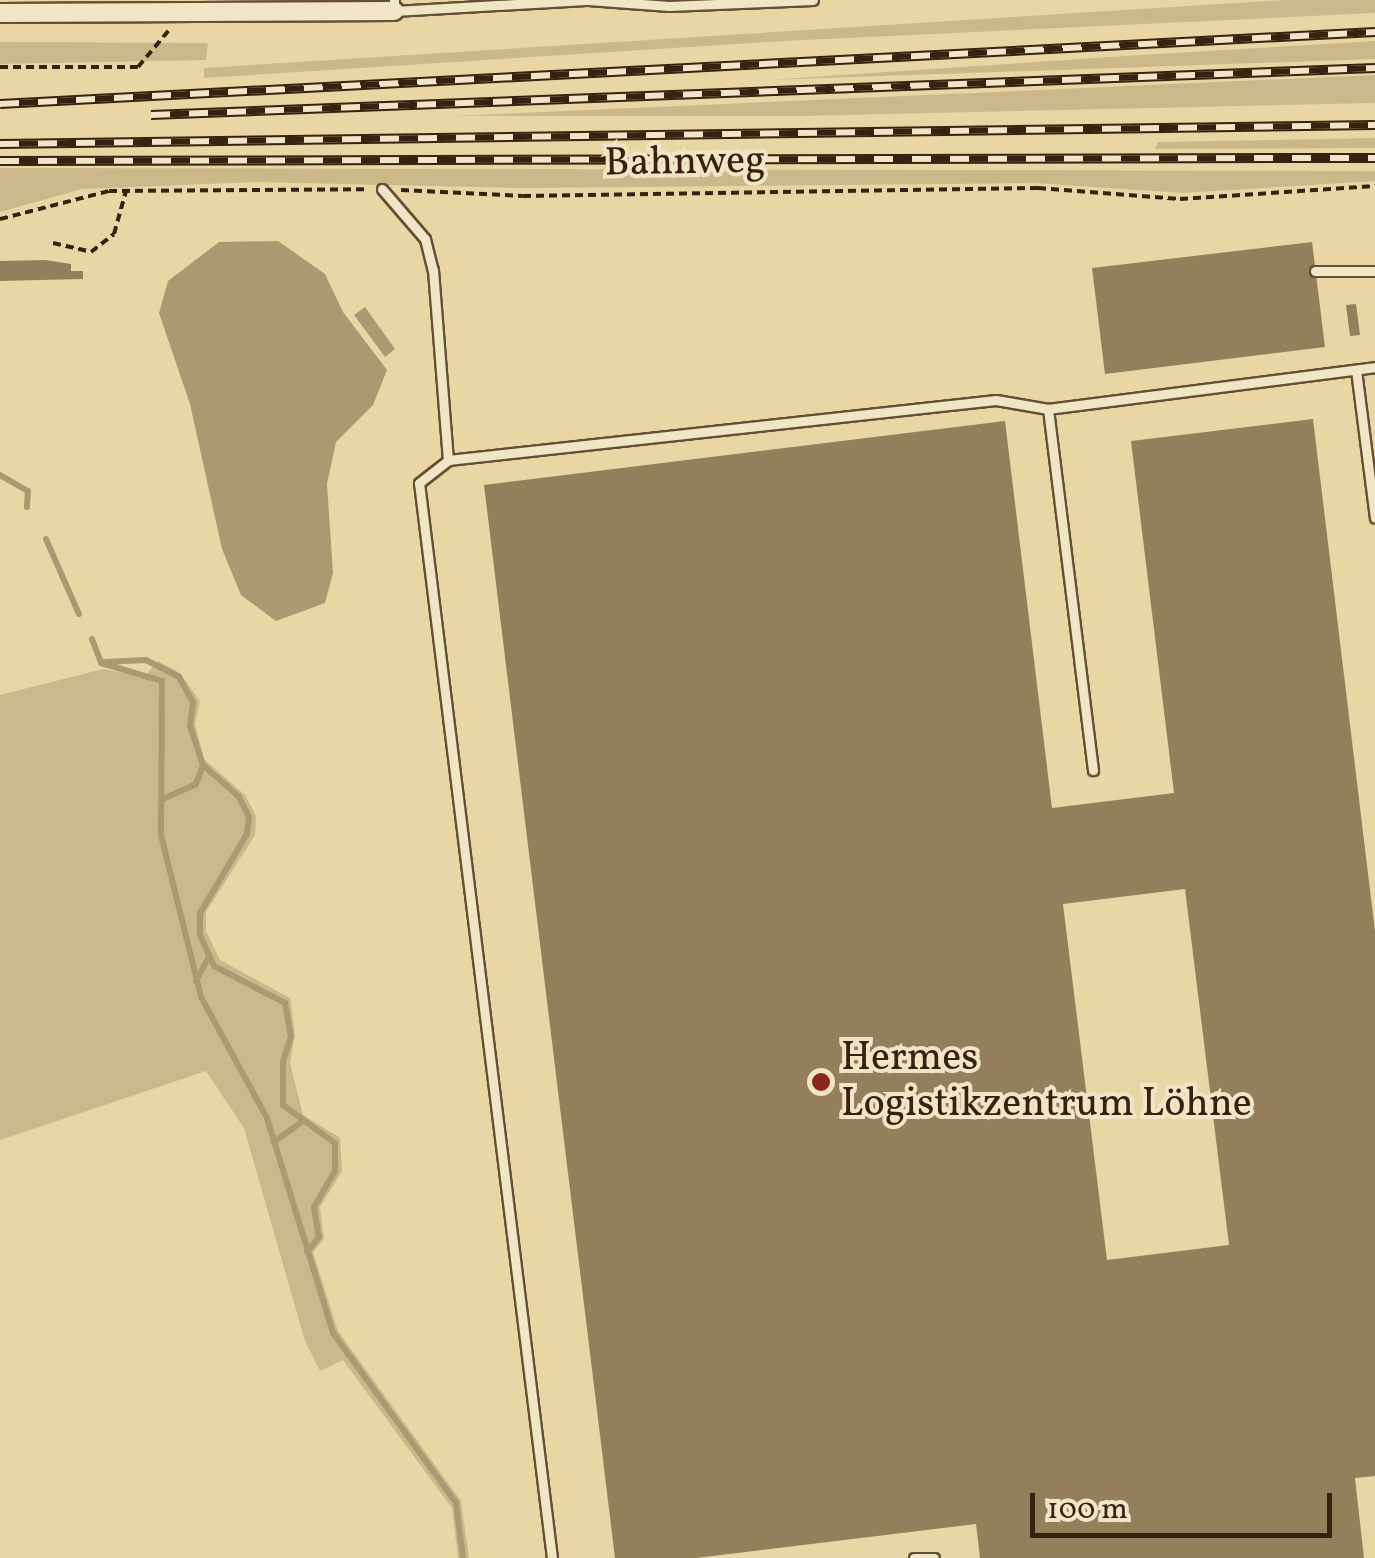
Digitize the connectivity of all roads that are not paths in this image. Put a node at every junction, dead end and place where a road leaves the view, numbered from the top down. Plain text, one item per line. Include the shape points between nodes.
1 (587, 0) edge
2 (813, 0) edge
3 (394, 5) edge
4 (0, 13) edge
5 (382, 190) road end
6 (1375, 270) edge
7 (1315, 271) dead end
8 (1375, 367) edge
9 (1356, 370) junction
10 (1048, 409) junction
11 (448, 460) junction
12 (1375, 518) edge
13 (1094, 770) dead end
14 (552, 1558) edge
15 (914, 1558) edge
16 (934, 1558) edge

1 - 2 lane via 669,6
1 - 3 lane
3 - 4 street via 182,15
5 - 11 lane via 424,239 433,270
6 - 7 lane
8 - 9 lane
9 - 10 lane
9 - 12 lane
10 - 11 lane via 996,400
10 - 13 lane
11 - 14 lane via 419,484 418,500
15 - 16 lane

